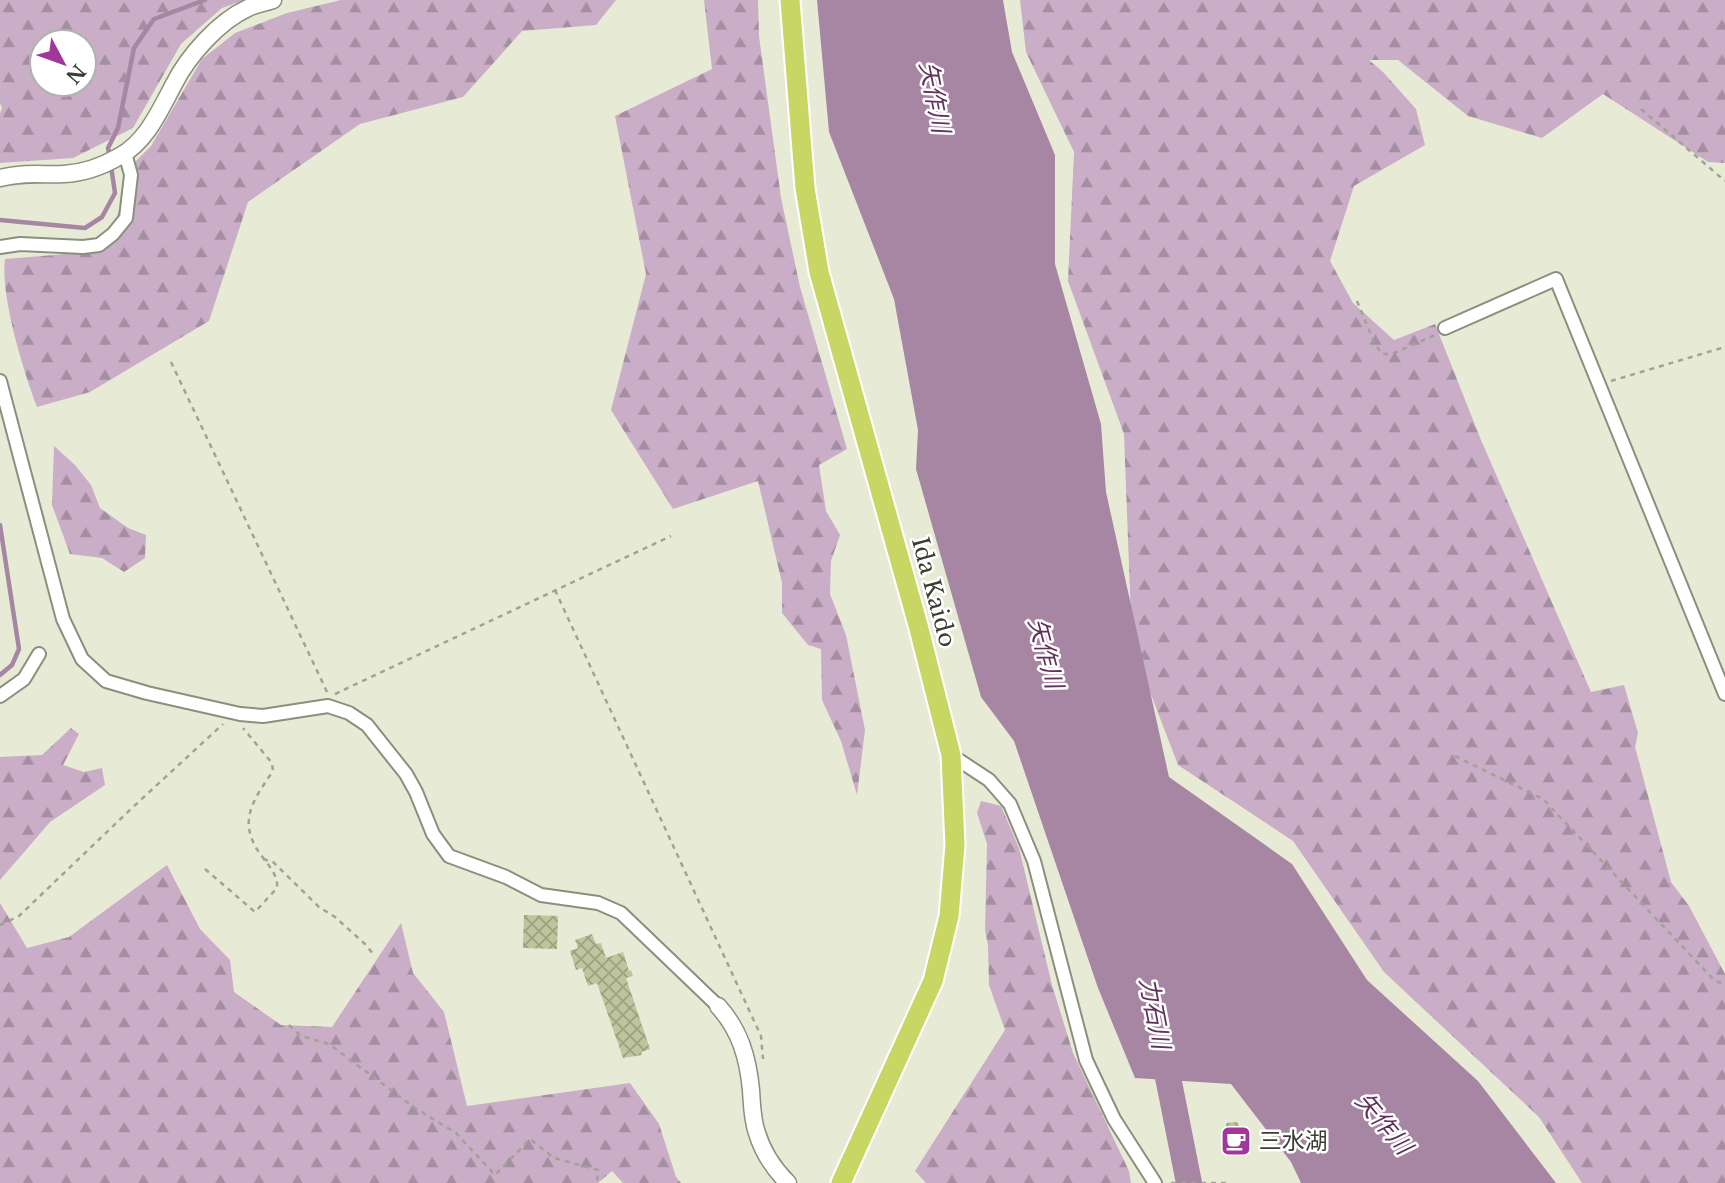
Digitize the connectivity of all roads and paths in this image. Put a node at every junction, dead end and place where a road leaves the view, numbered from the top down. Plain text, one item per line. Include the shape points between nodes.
1 (273, 0) edge
2 (790, 0) edge
3 (1641, 109) dead end
4 (122, 155) junction
5 (0, 178) edge
6 (1725, 181) edge
7 (0, 247) edge
8 (1357, 301) dead end
9 (1445, 328) joint
10 (1725, 347) edge
11 (171, 362) dead end
12 (0, 381) edge
13 (1599, 384) junction
14 (671, 536) dead end
15 (555, 590) junction
16 (39, 654) dead end
17 (1725, 694) edge
18 (0, 696) edge
19 (329, 702) junction
20 (231, 712) junction
21 (951, 755) junction
22 (1455, 756) dead end
23 (263, 859) junction
24 (205, 869) dead end
25 (0, 925) edge
26 (374, 955) dead end
27 (1725, 984) edge
28 (718, 1006) joint
29 (289, 1025) dead end
30 (763, 1059) dead end
31 (1172, 1182) edge
32 (597, 1183) edge
33 (788, 1183) edge
34 (841, 1183) edge
35 (1155, 1183) edge
36 (1227, 1183) edge

1 - 4 street via 247,8 203,40 175,80 160,113
2 - 21 highway, Ida Kaido via 805,188 819,272
3 - 6 path
4 - 5 street via 93,169
4 - 7 street via 131,175 126,218 99,245
8 - 9 path via 1382,354 1413,346
9 - 13 street via 1556,279
10 - 13 path
11 - 19 path
12 - 20 street via 63,619 82,659 106,681
13 - 17 street
14 - 15 path
15 - 19 path
15 - 30 path via 761,1036
16 - 18 street via 24,679
19 - 20 street via 263,716
19 - 28 street via 374,733 406,774 433,834 449,856 541,895 598,903 621,913
20 - 23 path via 272,763 273,771 257,792 248,825 251,842
20 - 25 path via 19,916
21 - 34 highway, Ida Kaido via 955,845 949,916 933,981
21 - 35 street via 989,780 1010,804 1034,861 1086,1060 1114,1119
22 - 27 path via 1543,799 1715,981
23 - 24 path via 277,888 255,912
23 - 26 path via 273,862
28 - 33 street via 742,1043 760,1142
29 - 32 path via 301,1035 329,1044 456,1133 495,1175 530,1139 554,1158 598,1170
31 - 36 path

